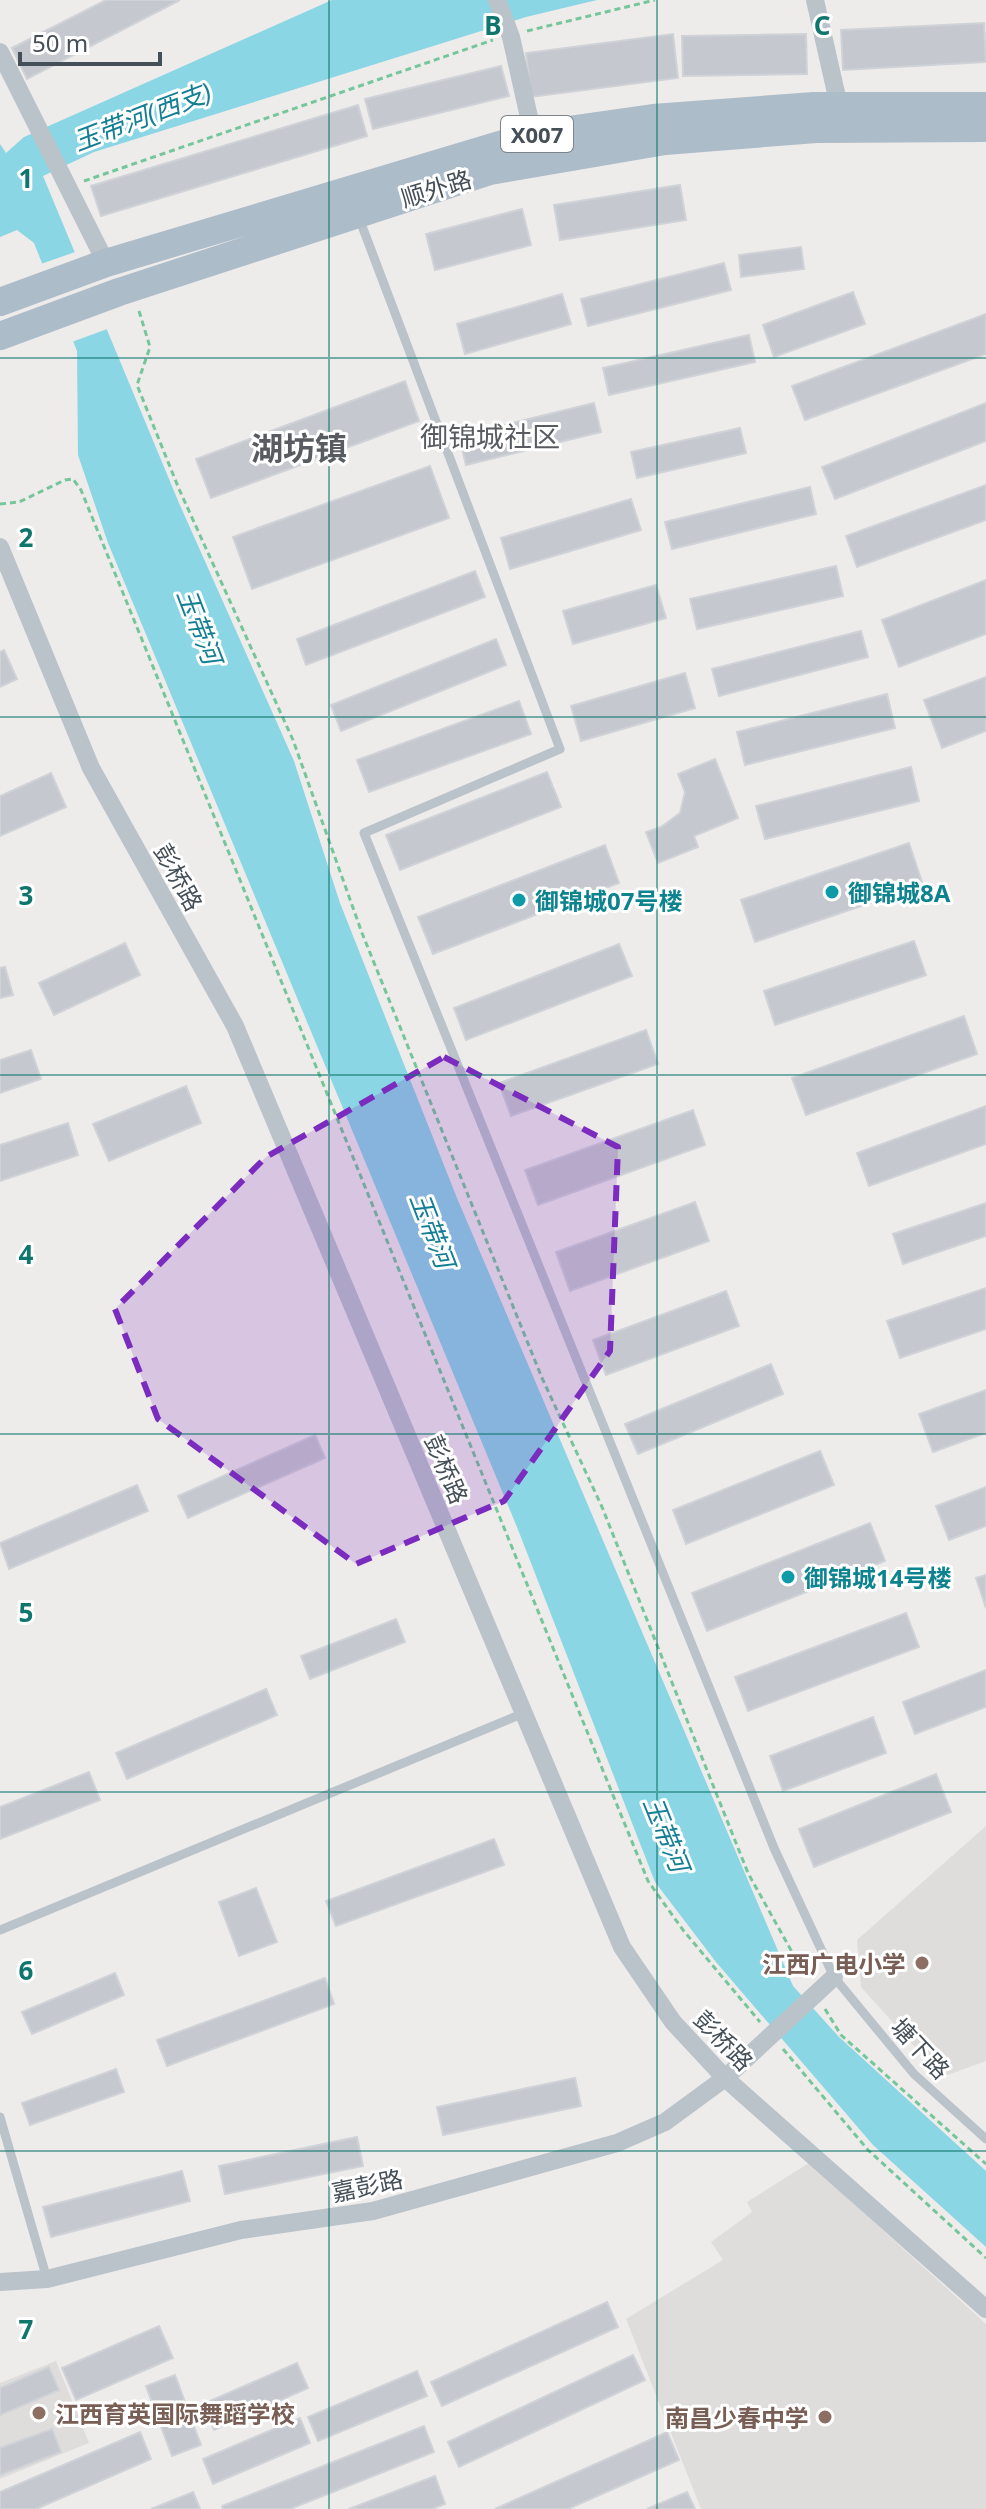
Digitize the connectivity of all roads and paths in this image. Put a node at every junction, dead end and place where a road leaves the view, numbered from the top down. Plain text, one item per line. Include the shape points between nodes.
1 (497, 0) edge
2 (655, 0) edge
3 (815, 0) edge
4 (508, 37) junction
5 (0, 52) edge
6 (839, 106) junction
7 (986, 106) edge
8 (986, 128) edge
9 (533, 135) junction
10 (69, 189) junction
11 (357, 213) junction
12 (106, 263) junction
13 (126, 290) junction
14 (7, 300) edge
15 (10, 332) edge
16 (0, 504) edge
17 (0, 547) edge
18 (524, 1713) junction
19 (0, 1930) edge
20 (822, 1986) junction
21 (766, 2029) dead end
22 (776, 2041) dead end
23 (725, 2078) junction
24 (0, 2117) edge
25 (986, 2139) edge
26 (986, 2164) edge
27 (986, 2258) edge
28 (47, 2279) junction
29 (0, 2282) edge
30 (986, 2309) edge

1 - 4 street
2 - 4 path
3 - 6 street
4 - 9 street
4 - 10 path via 94,175
5 - 10 street
6 - 7 main road, 顺外路 / X007
6 - 9 main road, 顺外路 / X007 via 653,118
8 - 11 main road, 顺外路 via 816,129 665,141 490,171
9 - 12 main road, 顺外路 / X007
10 - 12 street
11 - 13 main road, 顺外路
11 - 20 lane, 塘下路 via 560,749 364,833 774,1848
12 - 14 main road, 顺外路 / X007
13 - 15 main road, 顺外路
13 - 20 path via 150,347 137,385 293,740 362,933 542,1378 602,1507 748,1873
16 - 21 path via 19,502 65,480 73,479 81,490 648,1881
17 - 18 street, 彭桥路 via 91,768 235,1026
18 - 19 lane
18 - 23 street, 彭桥路 via 622,1947 673,2022
20 - 23 street, 嘉彭路
20 - 25 lane, 塘下路
20 - 26 path via 841,2035
22 - 27 path via 868,2150
23 - 28 street, 嘉彭路 via 665,2122 617,2143 373,2211 241,2230
23 - 30 street, 彭桥路
24 - 28 lane
28 - 29 street, 嘉彭路

